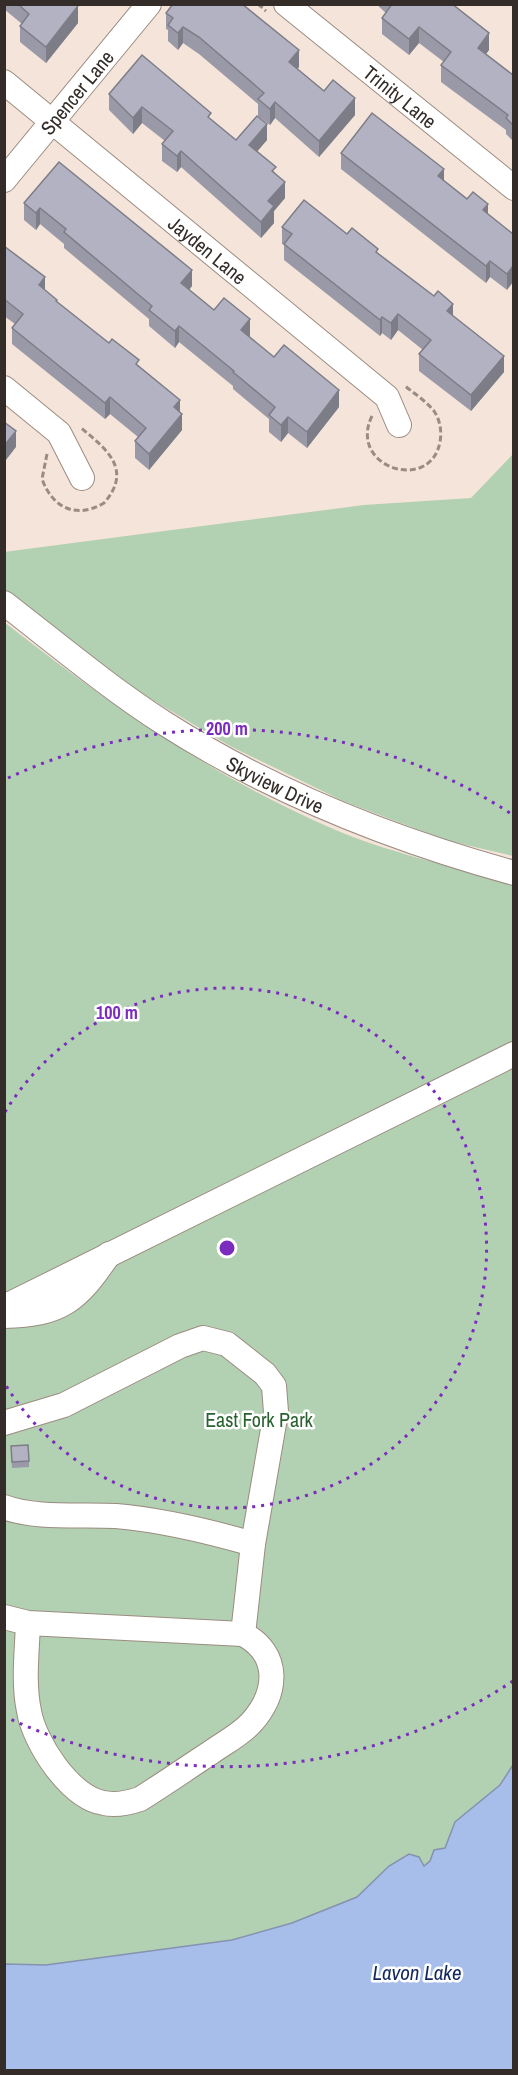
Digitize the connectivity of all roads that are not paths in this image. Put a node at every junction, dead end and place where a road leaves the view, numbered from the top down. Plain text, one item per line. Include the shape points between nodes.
1 (149, 4) edge
2 (286, 4) edge
3 (4, 82) edge
4 (53, 121) junction
5 (4, 180) edge
6 (513, 188) edge
7 (4, 388) edge
8 (399, 425) dead end
9 (82, 478) dead end
10 (4, 603) edge
11 (513, 873) edge
12 (513, 1054) edge
13 (109, 1253) junction
14 (4, 1307) edge
15 (4, 1316) edge
16 (4, 1424) edge
17 (4, 1507) edge
18 (253, 1544) junction
19 (4, 1617) edge
20 (28, 1623) junction
21 (243, 1634) junction

1 - 4 street, Spencer Lane
2 - 6 street, Trinity Lane
3 - 4 street, Jayden Lane
4 - 5 street, Spencer Lane
4 - 8 street, Jayden Lane via 387,397
7 - 9 street via 59,433
10 - 11 street, Skyview Drive via 164,723 268,782 414,843
12 - 13 street
13 - 14 street
13 - 15 street via 86,1288 63,1305 27,1316
16 - 18 street via 64,1405 192,1340 209,1338 227,1344 265,1374 276,1395
17 - 18 street via 118,1516 205,1530
18 - 21 street
19 - 20 street
20 - 21 street
20 - 21 street via 28,1709 37,1739 78,1789 97,1801 116,1804 128,1803 150,1792 241,1732 261,1711 272,1686 272,1664 261,1646

